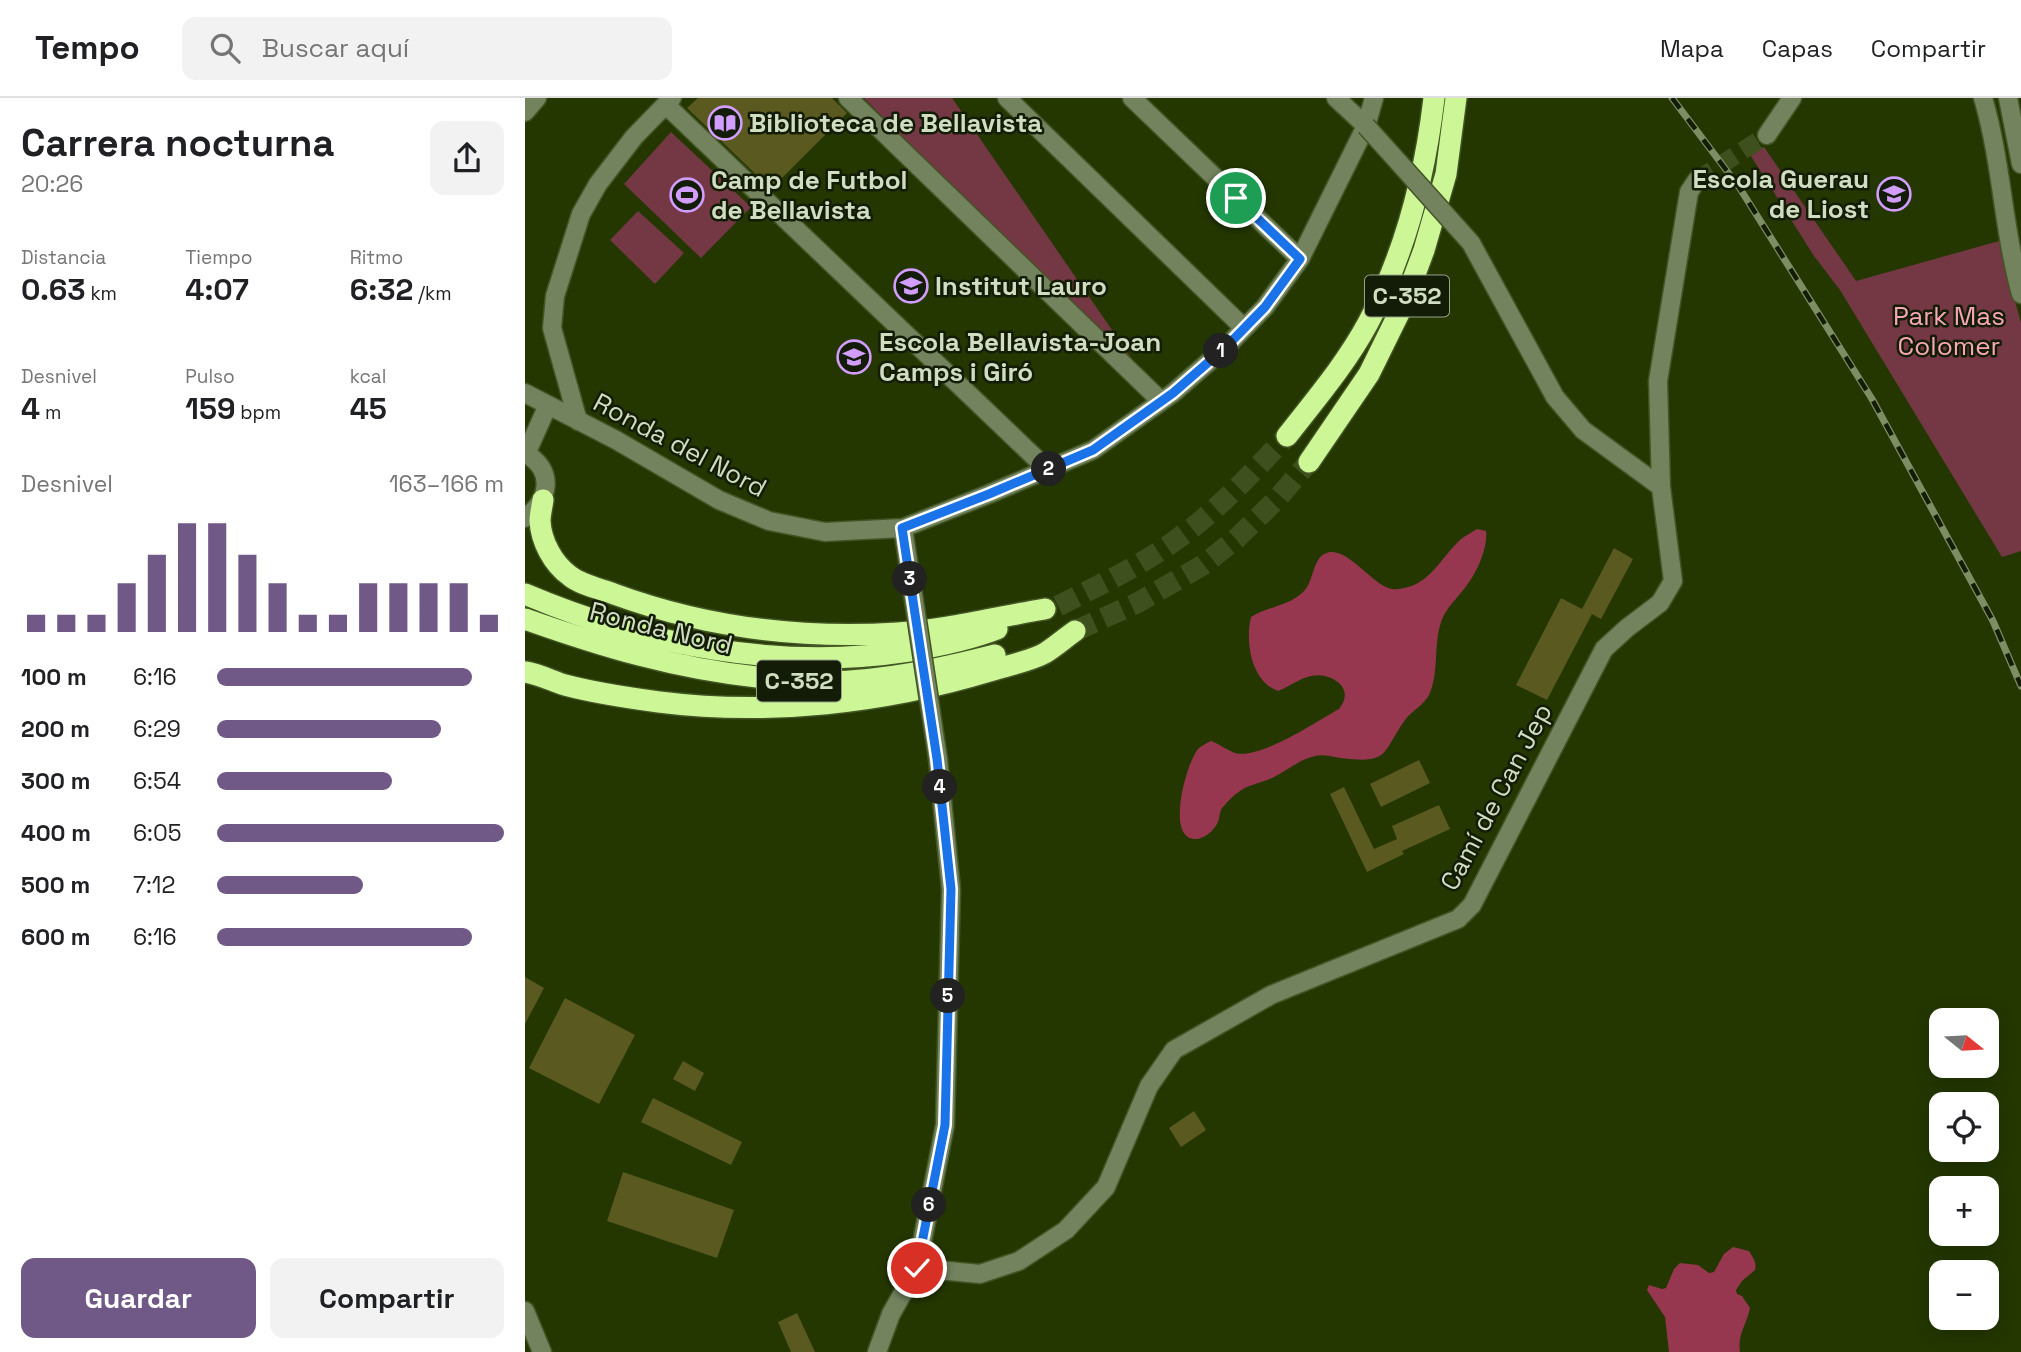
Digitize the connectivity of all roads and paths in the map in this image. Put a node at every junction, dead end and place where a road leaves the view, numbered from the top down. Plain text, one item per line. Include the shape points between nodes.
1 (537, 98) edge
2 (848, 98) edge
3 (1007, 98) edge
4 (1132, 98) edge
5 (1336, 98) edge
6 (1374, 98) edge
7 (1434, 98) edge
8 (1456, 98) edge
9 (1792, 98) edge
10 (1983, 98) edge
11 (2007, 98) edge
12 (669, 101) edge
13 (525, 112) edge
14 (1366, 126) junction
15 (2019, 134) edge
16 (1767, 135) tunnel mouth
17 (2021, 164) edge
18 (1697, 180) tunnel mouth
19 (1300, 259) junction
20 (2021, 294) edge
21 (1244, 328) junction
22 (525, 393) edge
23 (1161, 401) junction
24 (548, 405) junction
25 (578, 421) junction
26 (1287, 436) tunnel mouth
27 (525, 453) edge
28 (1309, 462) tunnel mouth
29 (1047, 469) junction
30 (1661, 487) junction
31 (543, 500) junction
32 (525, 518) edge
33 (902, 528) junction
34 (525, 594) edge
35 (525, 619) edge
36 (525, 673) edge
37 (917, 1268) junction
38 (525, 1311) edge
39 (542, 1352) edge
40 (877, 1352) edge

1 - 13 street
2 - 23 street
3 - 21 street
4 - 19 street
5 - 14 street
6 - 14 street, Ronda del Nord
7 - 26 highway, C-352 via 1423,168 1392,270 1368,324
8 - 28 highway, C-352 via 1446,174 1405,301 1369,374
9 - 16 street
10 - 20 street
11 - 15 street
12 - 25 street via 598,184 581,214 555,296 552,328
12 - 29 street
14 - 19 street, Ronda del Nord
14 - 30 street, bridge via 1471,243 1555,397 1583,430
15 - 17 street
18 - 30 street, Camí de Can Jep via 1689,192 1658,381
19 - 21 street, Ronda del Nord
21 - 23 street, Ronda del Nord
22 - 24 street, Ronda del Nord
23 - 29 street, Ronda del Nord via 1093,450
24 - 25 street, Ronda del Nord
24 - 27 street
25 - 33 street, Ronda del Nord via 719,500 769,521 825,532
27 - 31 street via 545,477
29 - 33 street, Ronda del Nord
30 - 37 street, Camí de Can Jep via 1673,581 1660,603 1604,649 1472,905 1458,919 1271,995 1174,1049 1149,1086 1106,1186 1066,1230 1019,1261 980,1274
31 - 32 street
31 - 34 highway, Ronda Nord / C-352 via 540,522 545,545 570,577 647,606 710,621 781,632 900,633 1052,607 939,646 824,659 719,650 658,638
33 - 37 street, bridge via 937,759 951,889 945,1125
35 - 36 highway, Ronda Nord / C-352 via 663,662 720,673 825,682 939,669 1075,631 1043,654 972,676 902,693 800,706 660,702
37 - 40 street via 891,1314
38 - 39 street

